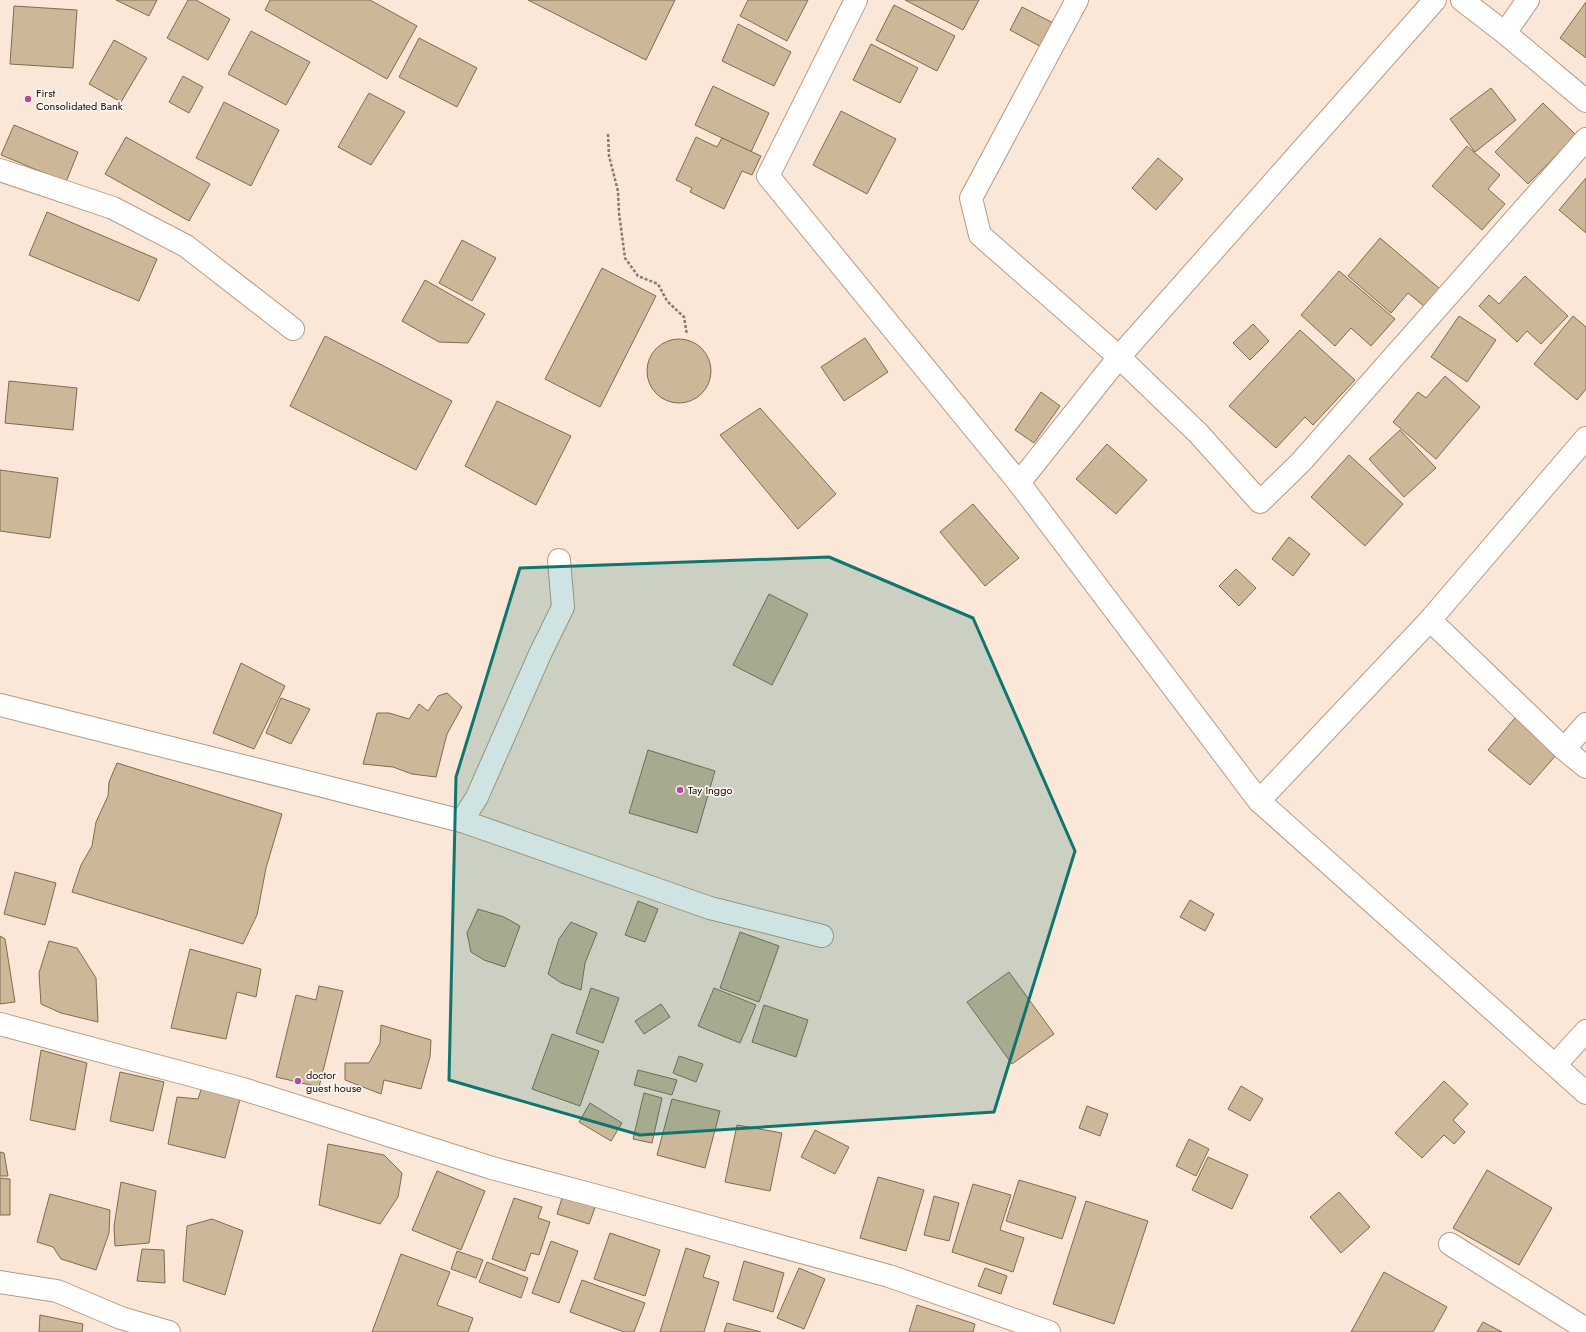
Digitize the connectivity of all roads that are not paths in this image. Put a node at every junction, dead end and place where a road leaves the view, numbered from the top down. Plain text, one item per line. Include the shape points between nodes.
1 (856, 0) edge
2 (1077, 0) edge
3 (1435, 0) edge
4 (1462, 0) edge
5 (1528, 0) edge
6 (1506, 33) junction
7 (1586, 101) edge
8 (1586, 139) edge
9 (0, 170) edge
10 (293, 329) dead end
11 (1119, 357) junction
12 (1586, 438) edge
13 (1019, 483) junction
14 (559, 560) dead end
15 (1430, 620) junction
16 (0, 705) edge
17 (1586, 724) edge
18 (1564, 749) junction
19 (1586, 767) edge
20 (1259, 801) junction
21 (462, 822) junction
22 (822, 936) dead end
23 (0, 1024) edge
24 (1586, 1031) edge
25 (1555, 1065) junction
26 (1586, 1093) edge
27 (1450, 1244) dead end
28 (0, 1282) edge
29 (1579, 1328) edge
30 (170, 1332) edge
31 (1049, 1332) edge

1 - 13 street via 768,176
2 - 11 street via 971,198 980,235
3 - 11 street
4 - 6 street
5 - 6 street
6 - 7 street
8 - 11 street via 1300,462 1260,502 1198,433
9 - 10 street via 113,208 186,246
11 - 13 street
12 - 15 street
13 - 20 street
14 - 21 street via 563,607 477,797
15 - 18 street
15 - 20 street
16 - 21 street
17 - 18 street
18 - 19 street
20 - 25 street
21 - 22 street via 710,908
23 - 31 street via 243,1089 492,1168 890,1276
24 - 25 street
25 - 26 street
27 - 29 street
28 - 30 street via 57,1291 121,1318

